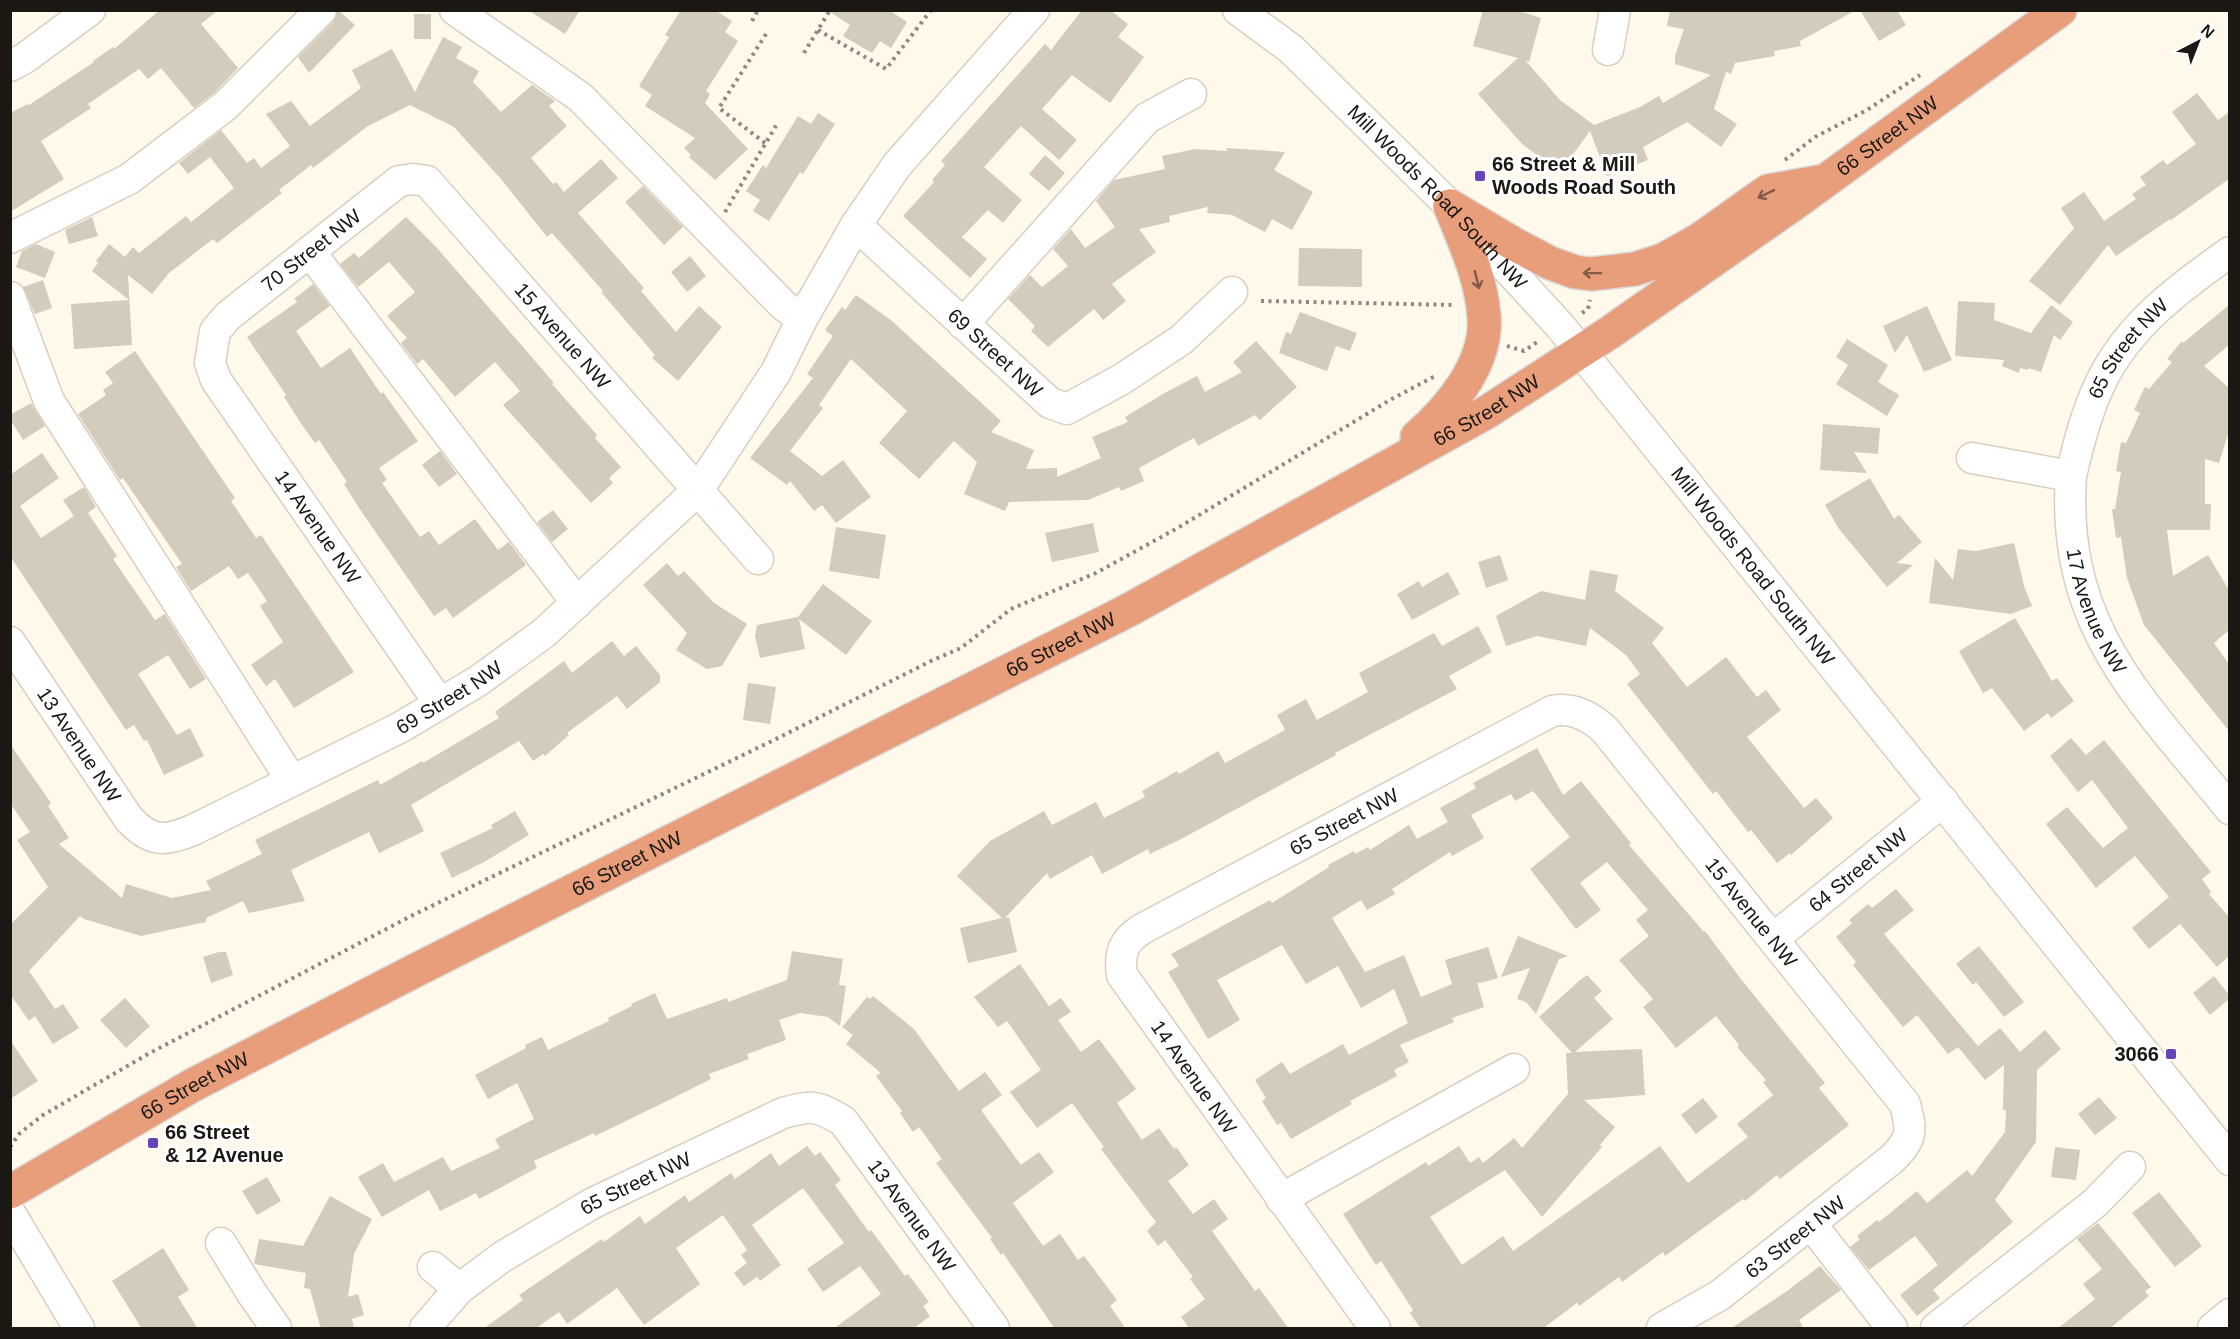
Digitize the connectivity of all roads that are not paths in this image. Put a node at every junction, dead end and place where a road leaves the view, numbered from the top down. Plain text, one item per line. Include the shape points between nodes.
1 (90, 10) edge
2 (321, 10) edge
3 (455, 10) edge
4 (1034, 10) edge
5 (1238, 10) edge
6 (1615, 10) edge
7 (2060, 10) edge
8 (1608, 50) dead end
9 (10, 66) edge
10 (1191, 94) dead end
11 (1822, 181) junction
12 (427, 182) joint
13 (1450, 206) junction
14 (856, 225) junction
15 (10, 238) edge
16 (310, 252) junction
17 (2229, 252) edge
18 (1232, 292) dead end
19 (10, 297) edge
20 (802, 319) junction
21 (963, 324) junction
22 (212, 345) joint
23 (1580, 351) junction
24 (1972, 458) dead end
25 (2071, 476) junction
26 (1350, 488) junction
27 (698, 490) junction
28 (758, 559) dead end
29 (577, 603) junction
30 (10, 642) edge
31 (440, 704) junction
32 (1575, 712) joint
33 (292, 781) junction
34 (1943, 801) junction
35 (2229, 809) edge
36 (157, 839) joint
37 (1774, 938) junction
38 (1123, 951) joint
39 (1514, 1070) dead end
40 (824, 1110) joint
41 (1911, 1128) joint
42 (2229, 1160) edge
43 (2130, 1167) dead end
44 (10, 1192) edge
45 (1281, 1199) junction
46 (10, 1213) edge
47 (1811, 1224) junction
48 (221, 1243) dead end
49 (433, 1267) dead end
50 (459, 1289) junction
51 (2229, 1314) edge
52 (79, 1329) edge
53 (276, 1329) edge
54 (425, 1329) edge
55 (993, 1329) edge
56 (1375, 1329) edge
57 (1662, 1329) edge
58 (1892, 1329) edge
59 (1935, 1329) edge
60 (2213, 1329) edge

1 - 9 street
2 - 15 street via 225,106 129,179
3 - 20 street via 580,97 783,305
4 - 14 street, 69 Street NW via 897,165
5 - 13 street, Mill Woods Road South NW via 1291,49
6 - 8 street
7 - 11 main road, 66 Street NW
10 - 21 street via 1148,118
11 -> 13 main road via 1768,191 1699,240 1663,260 1592,274 1550,263
11 - 23 main road, 66 Street NW
12 - 16 street, 70 Street NW via 399,181
12 - 27 street, 15 Avenue NW
13 - 23 street, Mill Woods Road South NW
13 -> 26 main road via 1480,293 1484,318 1478,354 1447,409
14 - 20 street, 69 Street NW
14 - 21 street, 69 Street NW
16 - 22 street, 70 Street NW via 228,316 215,331
16 - 29 street
17 - 25 street, 65 Street NW via 2148,317 2114,359 2090,406
18 - 21 street, 69 Street NW via 1181,340 1067,409 1050,404
19 - 33 street via 49,401
20 - 27 street, 69 Street NW via 776,372
22 - 31 street, 14 Avenue NW via 210,363 216,380
23 - 26 main road, 66 Street NW via 1487,412
23 - 34 street, Mill Woods Road South NW
24 - 25 street
25 - 35 street, 17 Avenue NW via 2069,504 2074,559 2100,637 2127,680
26 - 44 main road, 66 Street NW via 1127,611 193,1085
27 - 28 street
27 - 29 street, 69 Street NW
29 - 31 street, 69 Street NW via 544,633
30 - 36 street, 13 Avenue NW via 129,819 140,831
31 - 33 street, 69 Street NW
32 - 37 street, 15 Avenue NW via 1593,718 1605,730
32 - 38 street, 65 Street NW via 1552,711 1142,928 1130,936
33 - 36 street, 69 Street NW via 177,837
34 - 37 street, 64 Street NW
34 - 42 street, Mill Woods Road South NW
37 - 41 street, 15 Avenue NW via 1905,1104
38 - 45 street, 14 Avenue NW via 1122,975
39 - 45 street
40 - 50 street, 65 Street NW via 807,1106 783,1113 593,1203 502,1257
40 - 55 street, 13 Avenue NW via 843,1121
41 - 47 street, 63 Street NW via 1904,1148
43 - 59 street via 2096,1203
45 - 56 street, 14 Avenue NW
46 - 52 street
47 - 57 street, 63 Street NW via 1720,1295
47 - 58 street
48 - 53 street
49 - 50 street
50 - 54 street, 65 Street NW
51 - 60 street

